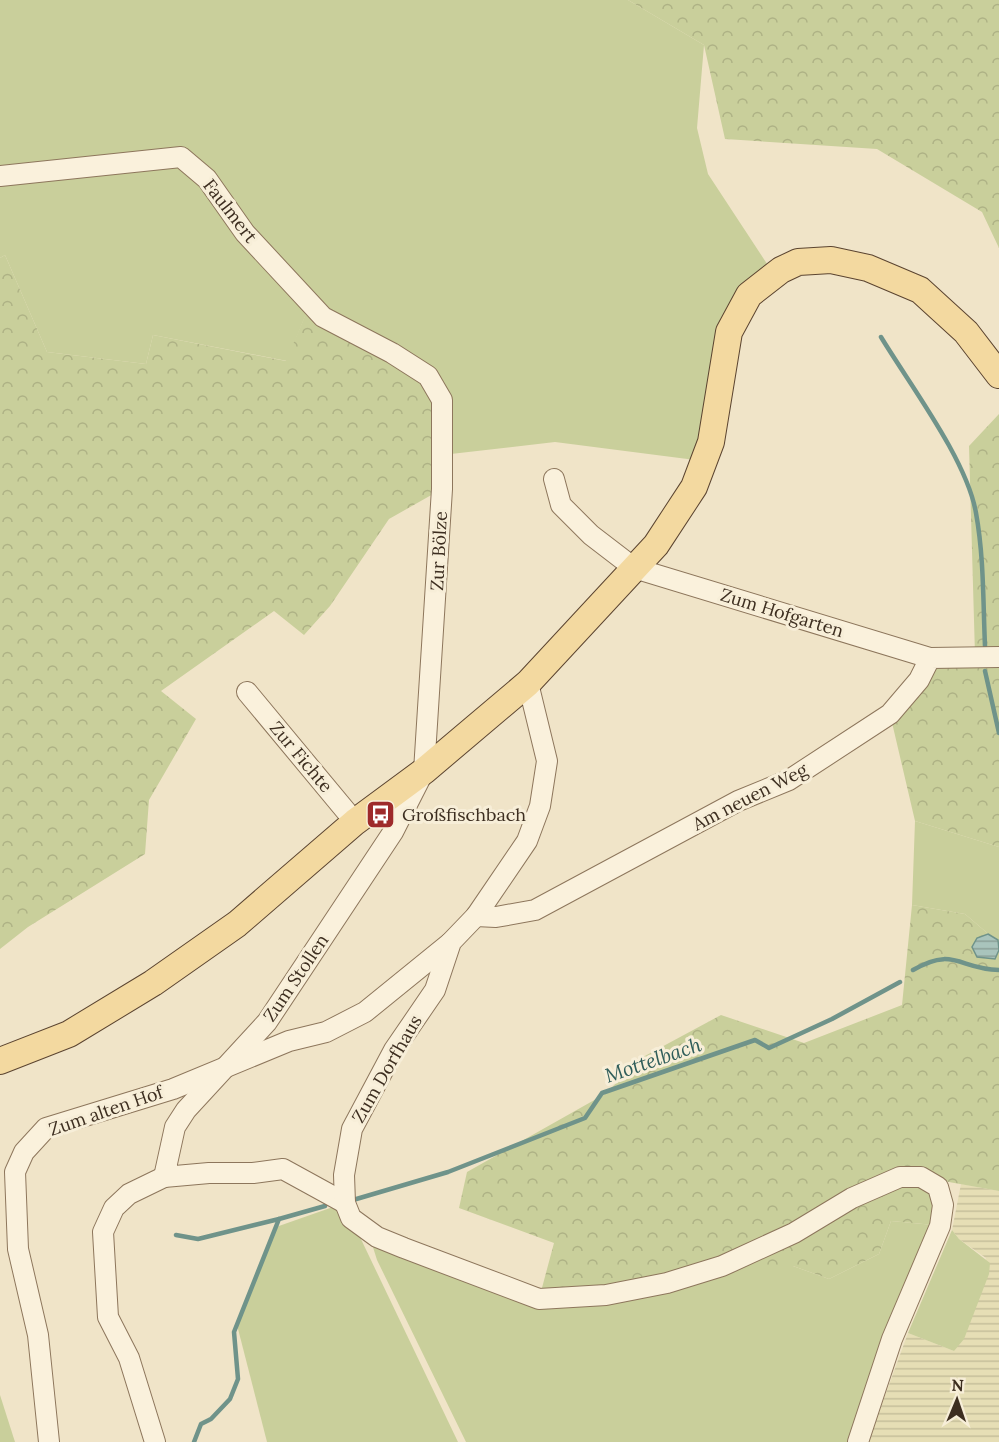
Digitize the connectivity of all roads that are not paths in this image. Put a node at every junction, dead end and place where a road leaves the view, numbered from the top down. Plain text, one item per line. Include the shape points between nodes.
1 (0, 176) edge
2 (392, 353) joint
3 (999, 375) edge
4 (554, 479) dead end
5 (634, 568) junction
6 (999, 657) edge
7 (930, 658) junction
8 (528, 683) junction
9 (247, 692) dead end
10 (424, 771) junction
11 (355, 822) junction
12 (476, 915) junction
13 (451, 942) junction
14 (0, 1061) edge
15 (228, 1067) junction
16 (164, 1177) junction
17 (345, 1203) junction
18 (50, 1442) edge
19 (155, 1442) edge
20 (858, 1442) edge

1 - 2 street, Faulmert via 181,157 207,179 245,233 323,317
2 - 10 street, Zur Bölze via 428,376 441,400 442,500
3 - 5 main road via 966,332 920,290 868,268 831,260 798,262 781,270 749,295 729,332 711,442 694,487 656,545
4 - 5 street via 561,505 591,535
5 - 7 street, Zum Hofgarten
5 - 8 main road
6 - 7 street
7 - 12 street, Am neuen Weg via 919,680 890,714 789,780 738,801 535,910 496,917
8 - 10 main road
8 - 12 street, Zum Dorfhaus via 547,761 540,806 527,841
9 - 11 street, Zur Fichte
10 - 11 main road
10 - 15 street, Zum Stollen via 387,842 267,1022
11 - 14 main road via 237,924 153,983 69,1034
12 - 13 street, Zum Dorfhaus
13 - 15 street, Zum alten Hof via 365,1012 326,1032 289,1041
13 - 17 street, Zum Dorfhaus via 435,990 394,1050 352,1129 344,1174
15 - 16 street, Zum Stollen via 186,1110 175,1127
15 - 18 street, Zum alten Hof via 173,1089 46,1128 24,1152 15,1172 18,1249 38,1335
16 - 17 street via 283,1169
16 - 19 street via 129,1194 114,1208 103,1232 108,1317 129,1358
17 - 20 street via 351,1218 377,1237 539,1299 606,1295 667,1283 722,1266 794,1233 862,1194 900,1177 921,1176 938,1187 943,1205 940,1226 892,1339

